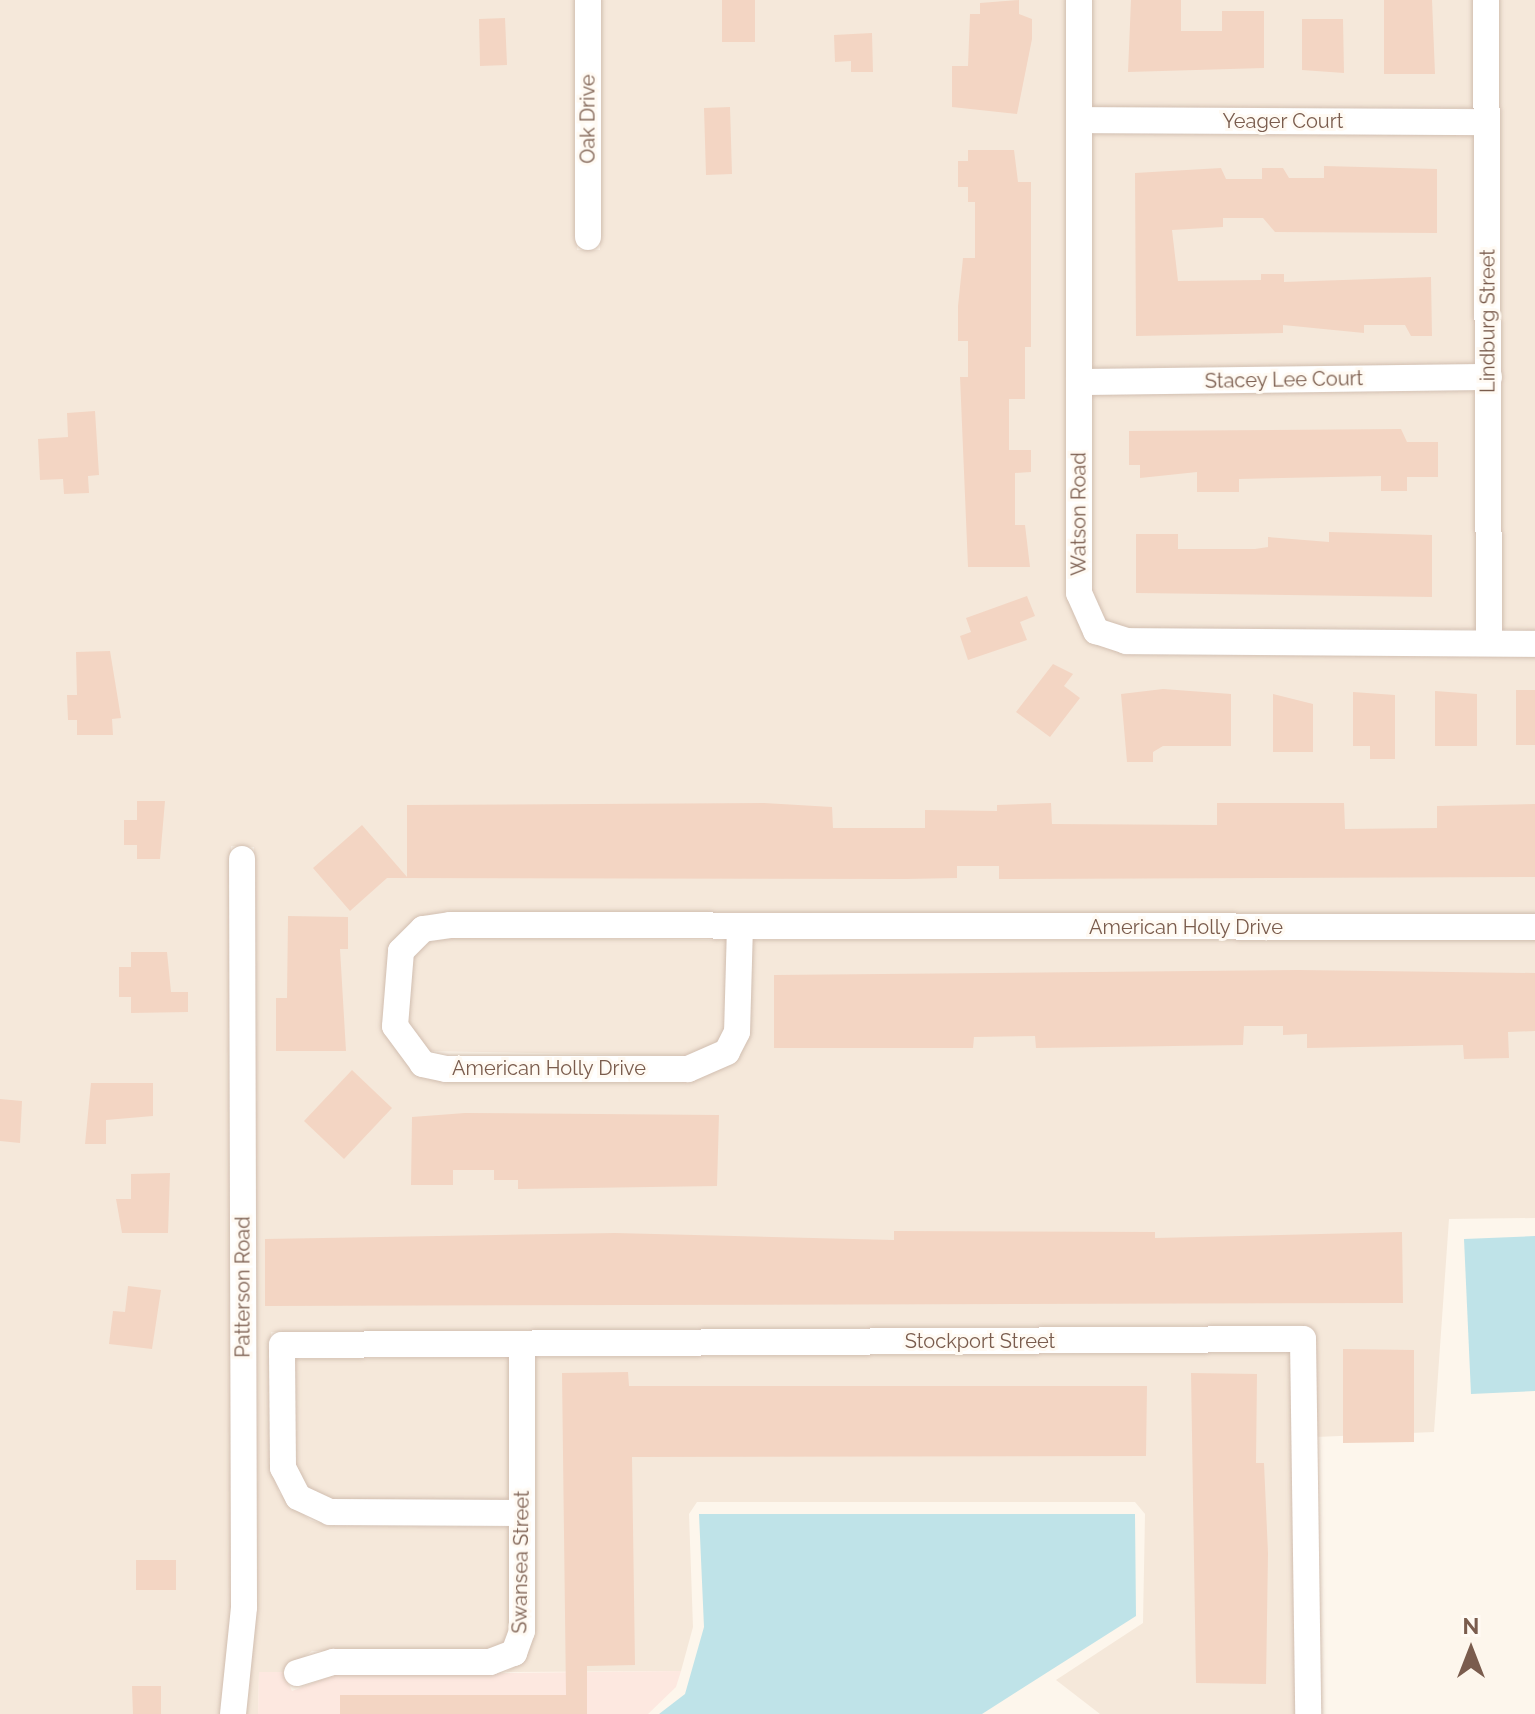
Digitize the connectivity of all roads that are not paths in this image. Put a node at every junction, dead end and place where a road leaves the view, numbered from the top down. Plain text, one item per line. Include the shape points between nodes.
1 (588, 0) edge
2 (1079, 0) edge
3 (1486, 0) edge
4 (1079, 120) junction
5 (1486, 122) junction
6 (588, 237) dead end
7 (1489, 377) junction
8 (1079, 382) junction
9 (1489, 642) junction
10 (1535, 644) edge
11 (242, 859) dead end
12 (740, 926) junction
13 (1535, 927) edge
14 (522, 1344) junction
15 (522, 1513) junction
16 (297, 1673) dead end
17 (233, 1714) edge
18 (1308, 1714) edge

1 - 6 street, Oak Drive
2 - 4 street, Watson Road
3 - 5 street, Lindburg Street
4 - 5 street, Yeager Court
4 - 8 street, Watson Road
5 - 7 street, Lindburg Street
7 - 8 street, Stacey Lee Court
7 - 9 street, Lindburg Street
8 - 9 street, Watson Road via 1079,593 1096,631 1126,641
9 - 10 street, Watson Road
11 - 17 street, Patterson Road via 244,1607
12 - 12 street, American Holly Drive via 423,929 401,951 395,1026 423,1064 446,1069 688,1069 727,1052 737,1032
12 - 13 street, American Holly Drive
14 - 15 street, Swansea Street
14 - 15 street, Stockport Street via 282,1345 283,1468 298,1497 330,1512
14 - 18 street, Stockport Street via 1303,1339
15 - 16 street, Swansea Street via 522,1631 514,1653 490,1662 333,1662

